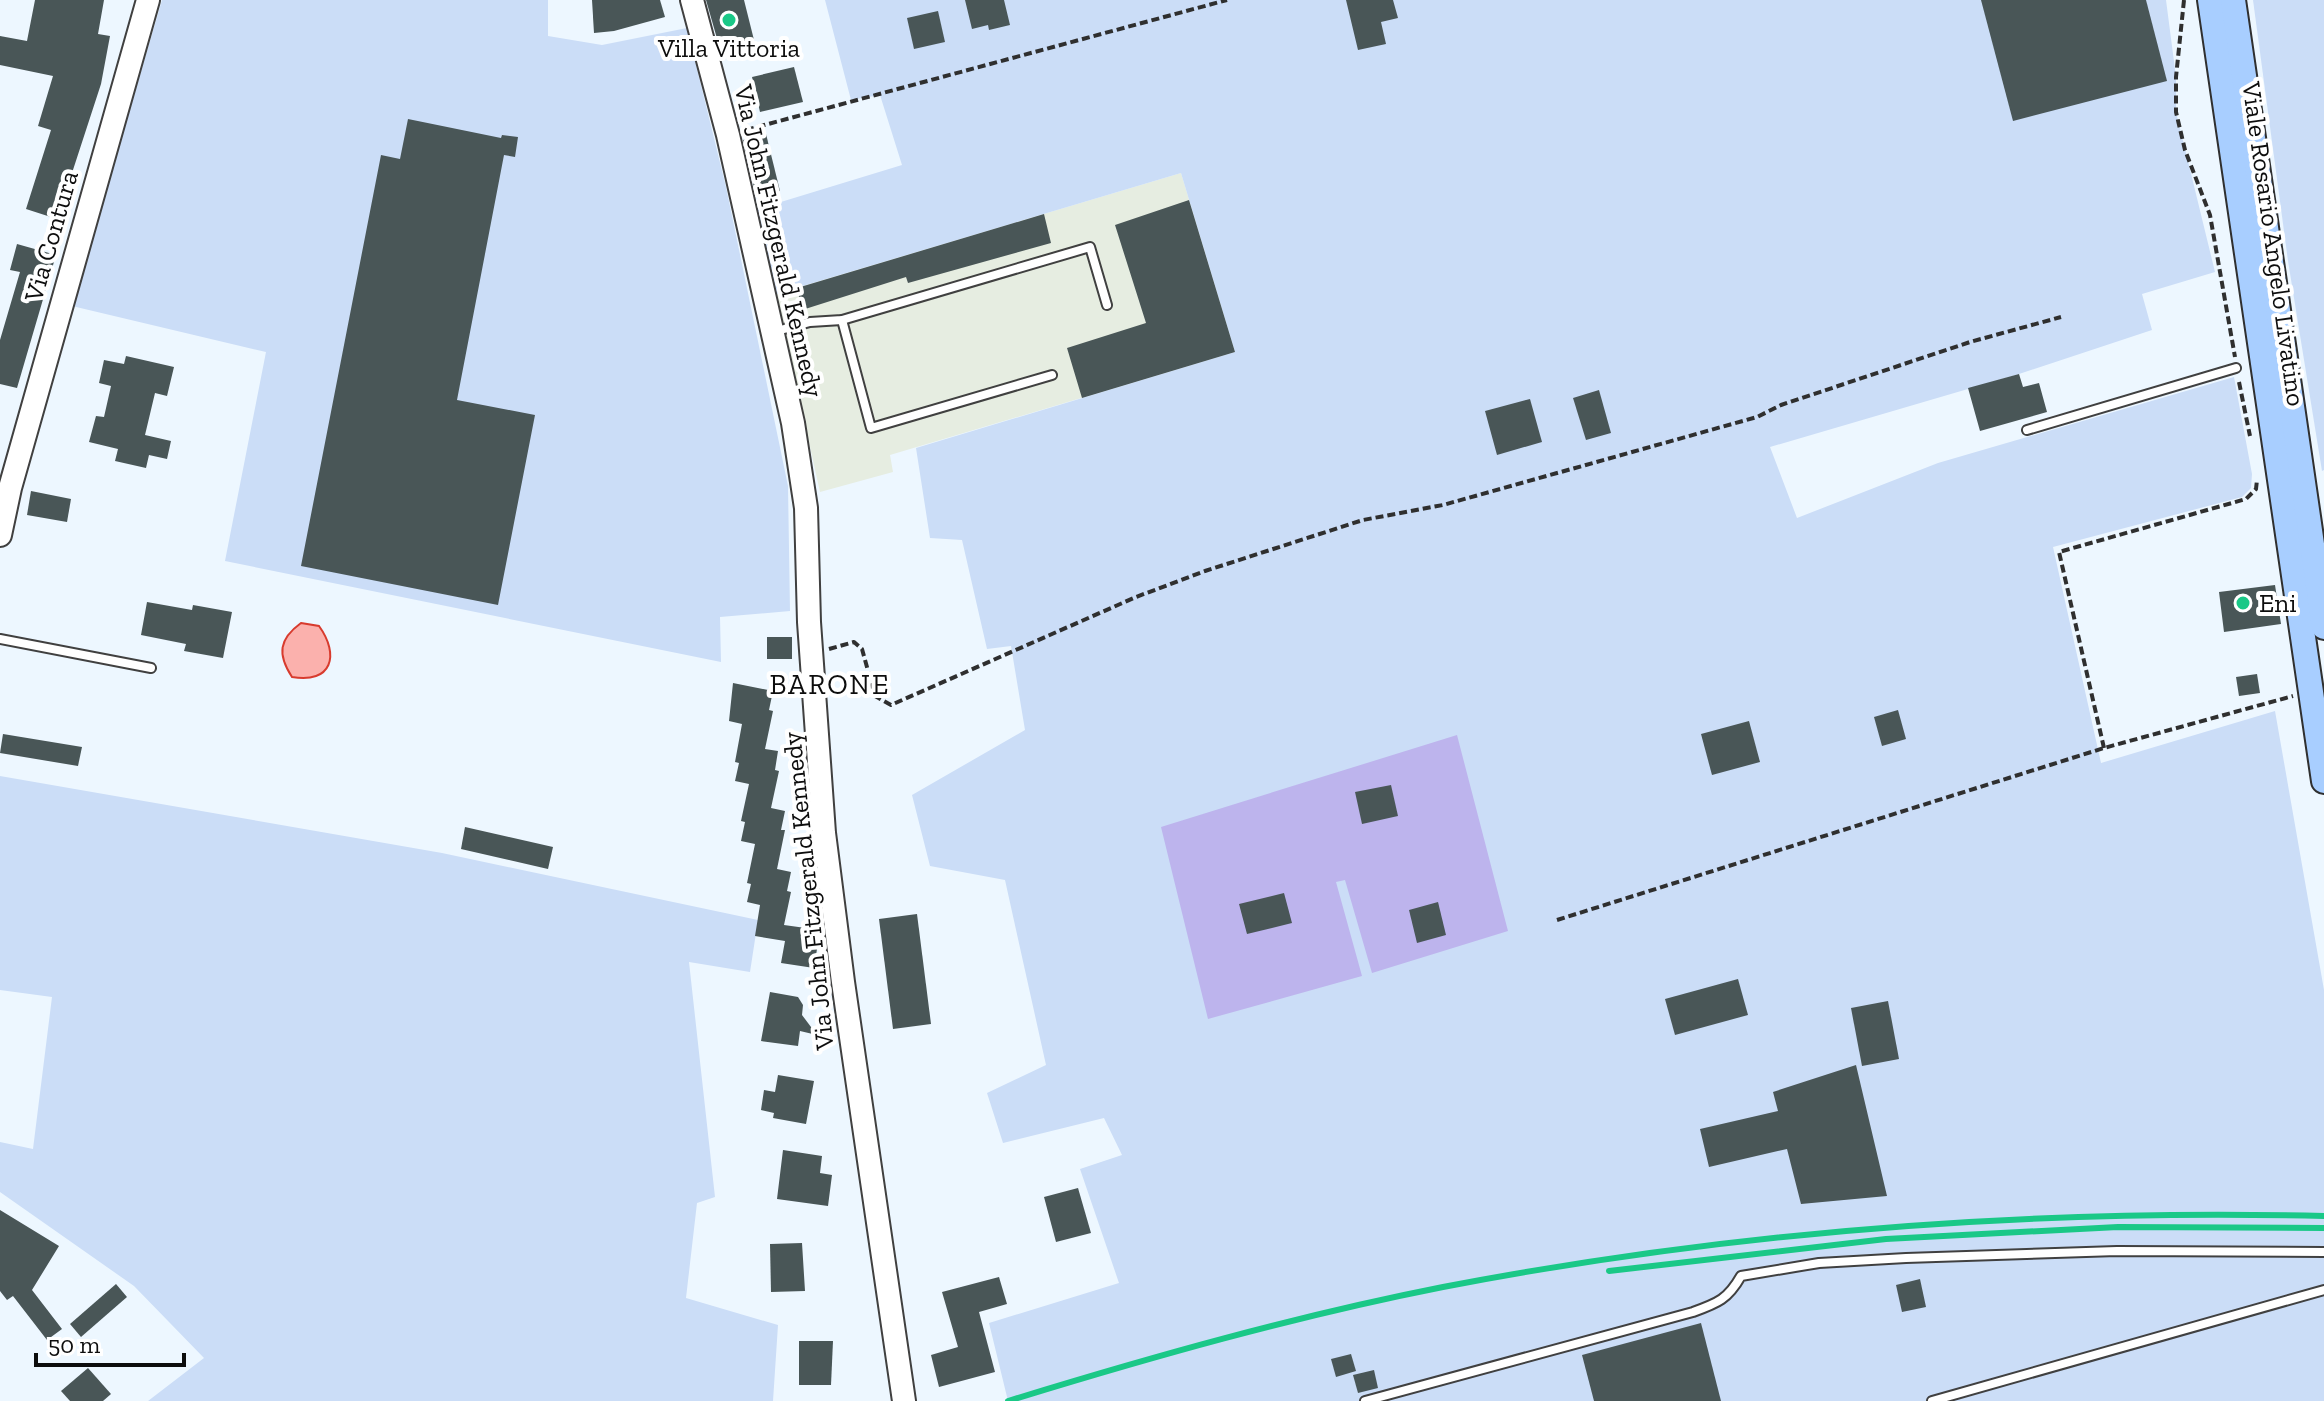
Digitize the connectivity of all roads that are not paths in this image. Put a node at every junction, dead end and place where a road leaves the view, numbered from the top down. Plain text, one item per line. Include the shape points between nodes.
1 (148, 0) edge
2 (692, 0) edge
3 (2210, 0) edge
4 (2233, 0) edge
5 (1107, 305) dead end
6 (842, 320) junction
7 (772, 332) junction
8 (2236, 368) dead end
9 (1052, 375) dead end
10 (2027, 430) dead end
11 (0, 535) edge
12 (2324, 627) edge
13 (0, 639) edge
14 (151, 668) dead end
15 (2324, 781) edge
16 (2324, 1252) edge
17 (2324, 1290) edge
18 (904, 1401) edge
19 (1365, 1401) edge
20 (1932, 1401) edge

1 - 11 street, Via Contura
2 - 7 street, Via John Fitzgerald Kennedy
3 - 15 main road, Viale Rosario Angelo Livatino
4 - 12 main road, Viale Rosario Angelo Livatino
5 - 6 lane via 1090,247
6 - 7 lane
6 - 9 lane via 871,428
7 - 18 street, Via John Fitzgerald Kennedy via 806,508 824,833
8 - 10 lane
13 - 14 lane
16 - 19 lane via 2117,1251 1819,1263 1741,1276 1731,1293 1693,1312
17 - 20 lane

